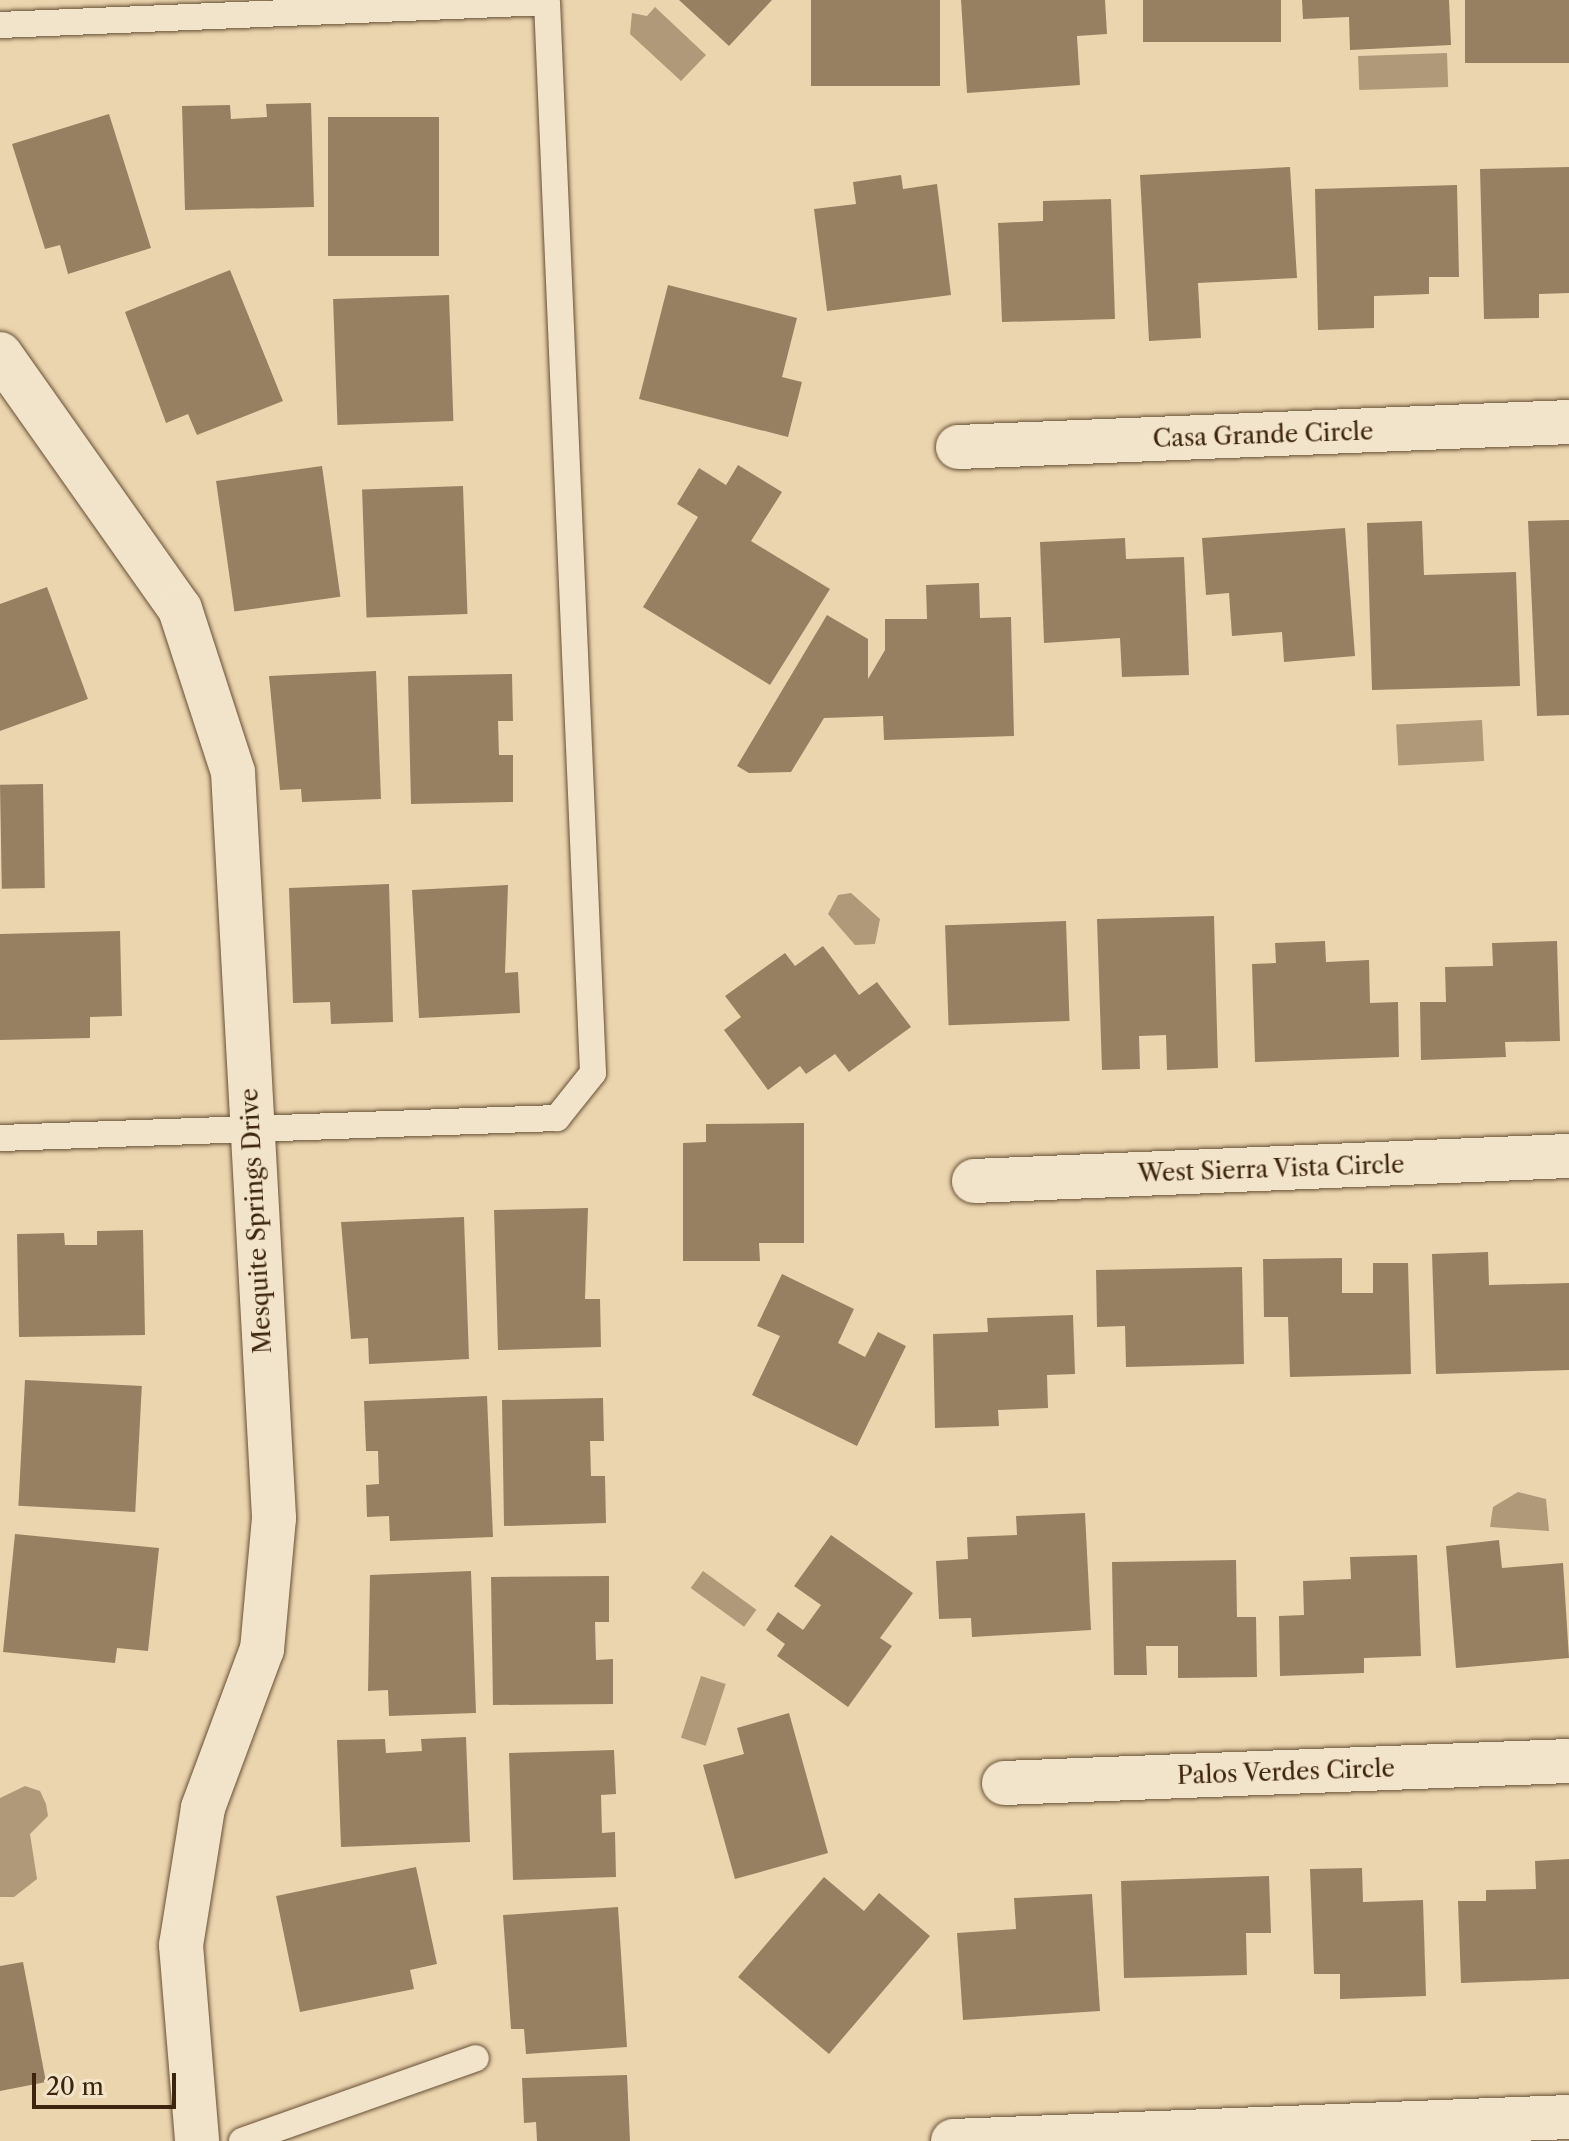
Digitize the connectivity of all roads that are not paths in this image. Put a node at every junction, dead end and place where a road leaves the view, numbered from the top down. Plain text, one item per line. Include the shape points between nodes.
1 (106, 10) edge
2 (0, 25) edge
3 (0, 354) edge
4 (1569, 422) edge
5 (958, 447) dead end
6 (250, 1128) junction
7 (0, 1138) edge
8 (1569, 1156) edge
9 (974, 1181) dead end
10 (1569, 1761) edge
11 (1004, 1783) dead end
12 (476, 2058) dead end
13 (1569, 2117) edge
14 (197, 2141) edge
15 (242, 2141) edge
16 (953, 2141) edge

1 - 2 lane
1 - 6 lane via 547,2 593,1073 557,1118
3 - 6 street, Mesquite Springs Drive via 180,609 233,772
4 - 5 street, Casa Grande Circle
6 - 7 lane
6 - 14 street, Mesquite Springs Drive via 274,1518 262,1649 203,1808 181,1945
8 - 9 street, West Sierra Vista Circle
10 - 11 street, Palos Verdes Circle
12 - 15 lane
13 - 16 street

